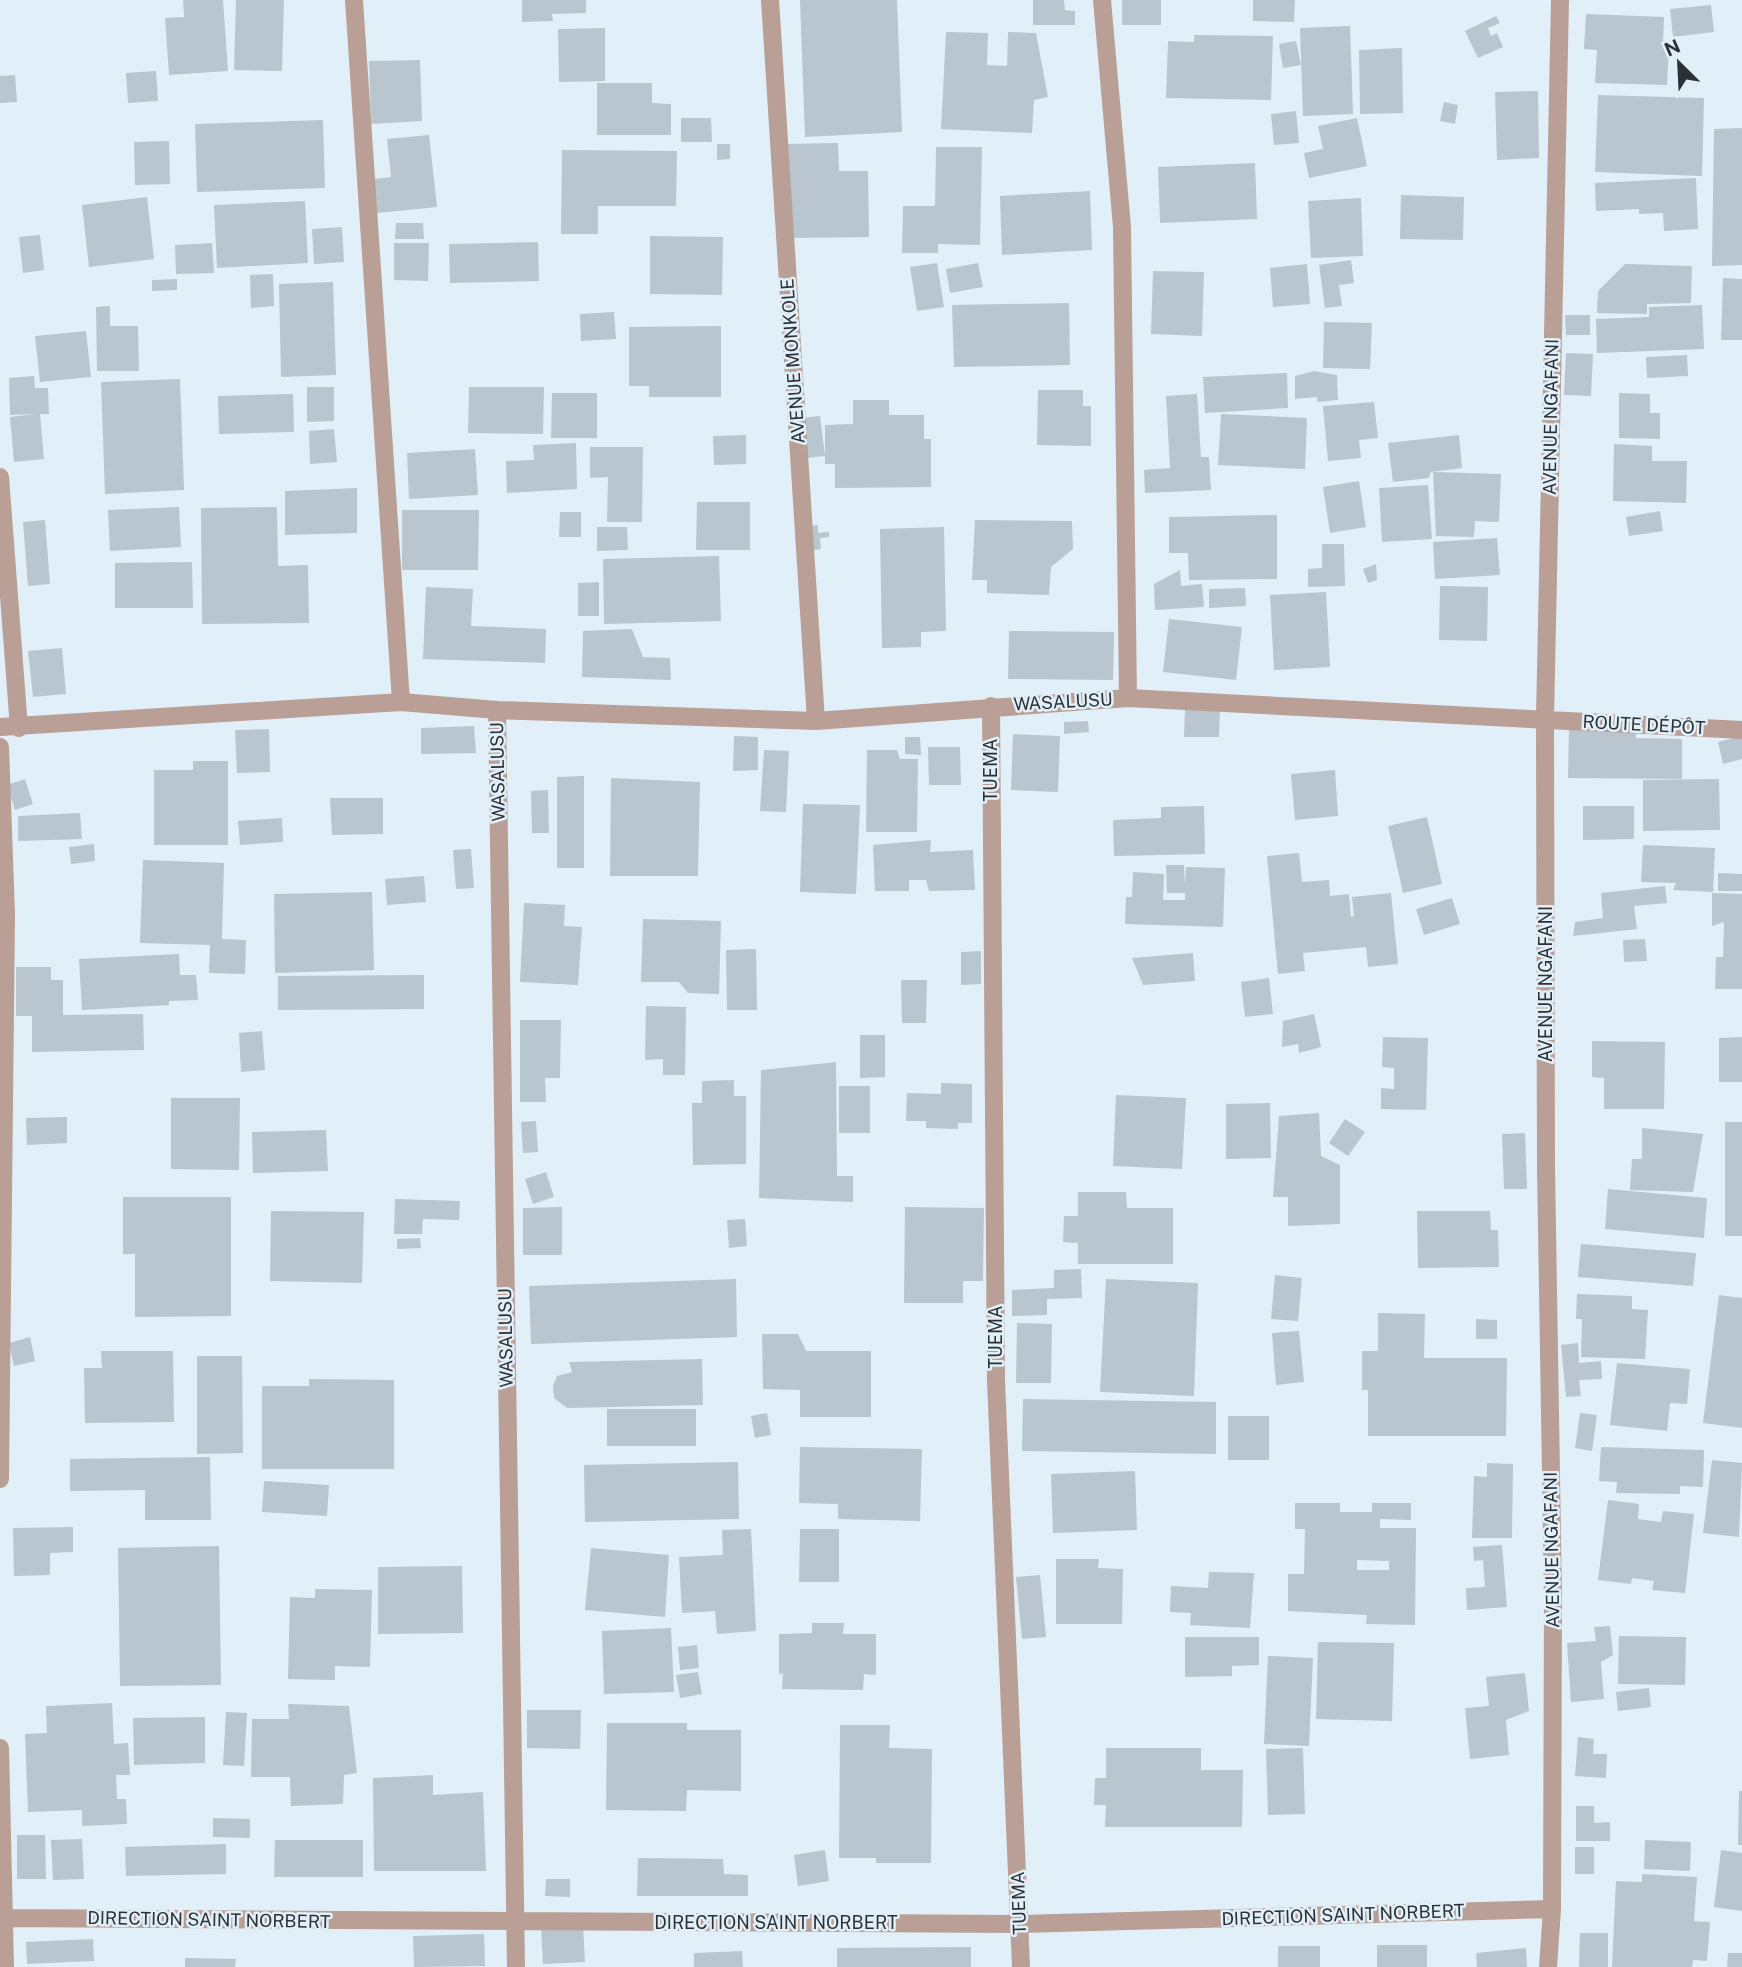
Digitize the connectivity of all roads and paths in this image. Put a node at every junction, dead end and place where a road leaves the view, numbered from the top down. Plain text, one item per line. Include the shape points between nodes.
1 (354, 0) edge
2 (770, 0) edge
3 (1102, 0) edge
4 (1560, 0) edge
5 (0, 477) edge
6 (1128, 698) junction
7 (401, 702) junction
8 (991, 706) junction
9 (497, 710) junction
10 (1545, 719) junction
11 (816, 722) junction
12 (0, 727) edge
13 (19, 728) junction
14 (1742, 730) edge
15 (0, 747) edge
16 (0, 1479) edge
17 (0, 1748) edge
18 (1552, 1909) junction
19 (2, 1918) edge
20 (516, 1923) junction
21 (1021, 1924) junction
22 (5, 1967) edge
23 (516, 1967) edge
24 (1021, 1967) edge
25 (1548, 1967) edge

1 - 7 street
2 - 11 street, AVENUE MONKOLE
3 - 6 street via 1122,227
4 - 10 street, AVENUE NGAFANI
5 - 13 street
6 - 8 street, WASALUSU
6 - 10 street, WASALUSU
7 - 9 street, WASALUSU
7 - 13 street, WASALUSU
8 - 11 street, WASALUSU
8 - 21 street, TUEMA via 996,1381
9 - 11 street, WASALUSU
9 - 20 street, WASALUSU
10 - 14 street, ROUTE DÉPÔT
10 - 18 street, AVENUE NGAFANI
12 - 13 street, WASALUSU
15 - 16 street via 6,927
17 - 19 street
18 - 21 street, DIRECTION SAINT NORBERT
18 - 25 street, AVENUE NGAFANI
19 - 20 street, DIRECTION SAINT NORBERT
19 - 22 street
20 - 21 street, DIRECTION SAINT NORBERT
20 - 23 street, WASALUSU
21 - 24 street, TUEMA

